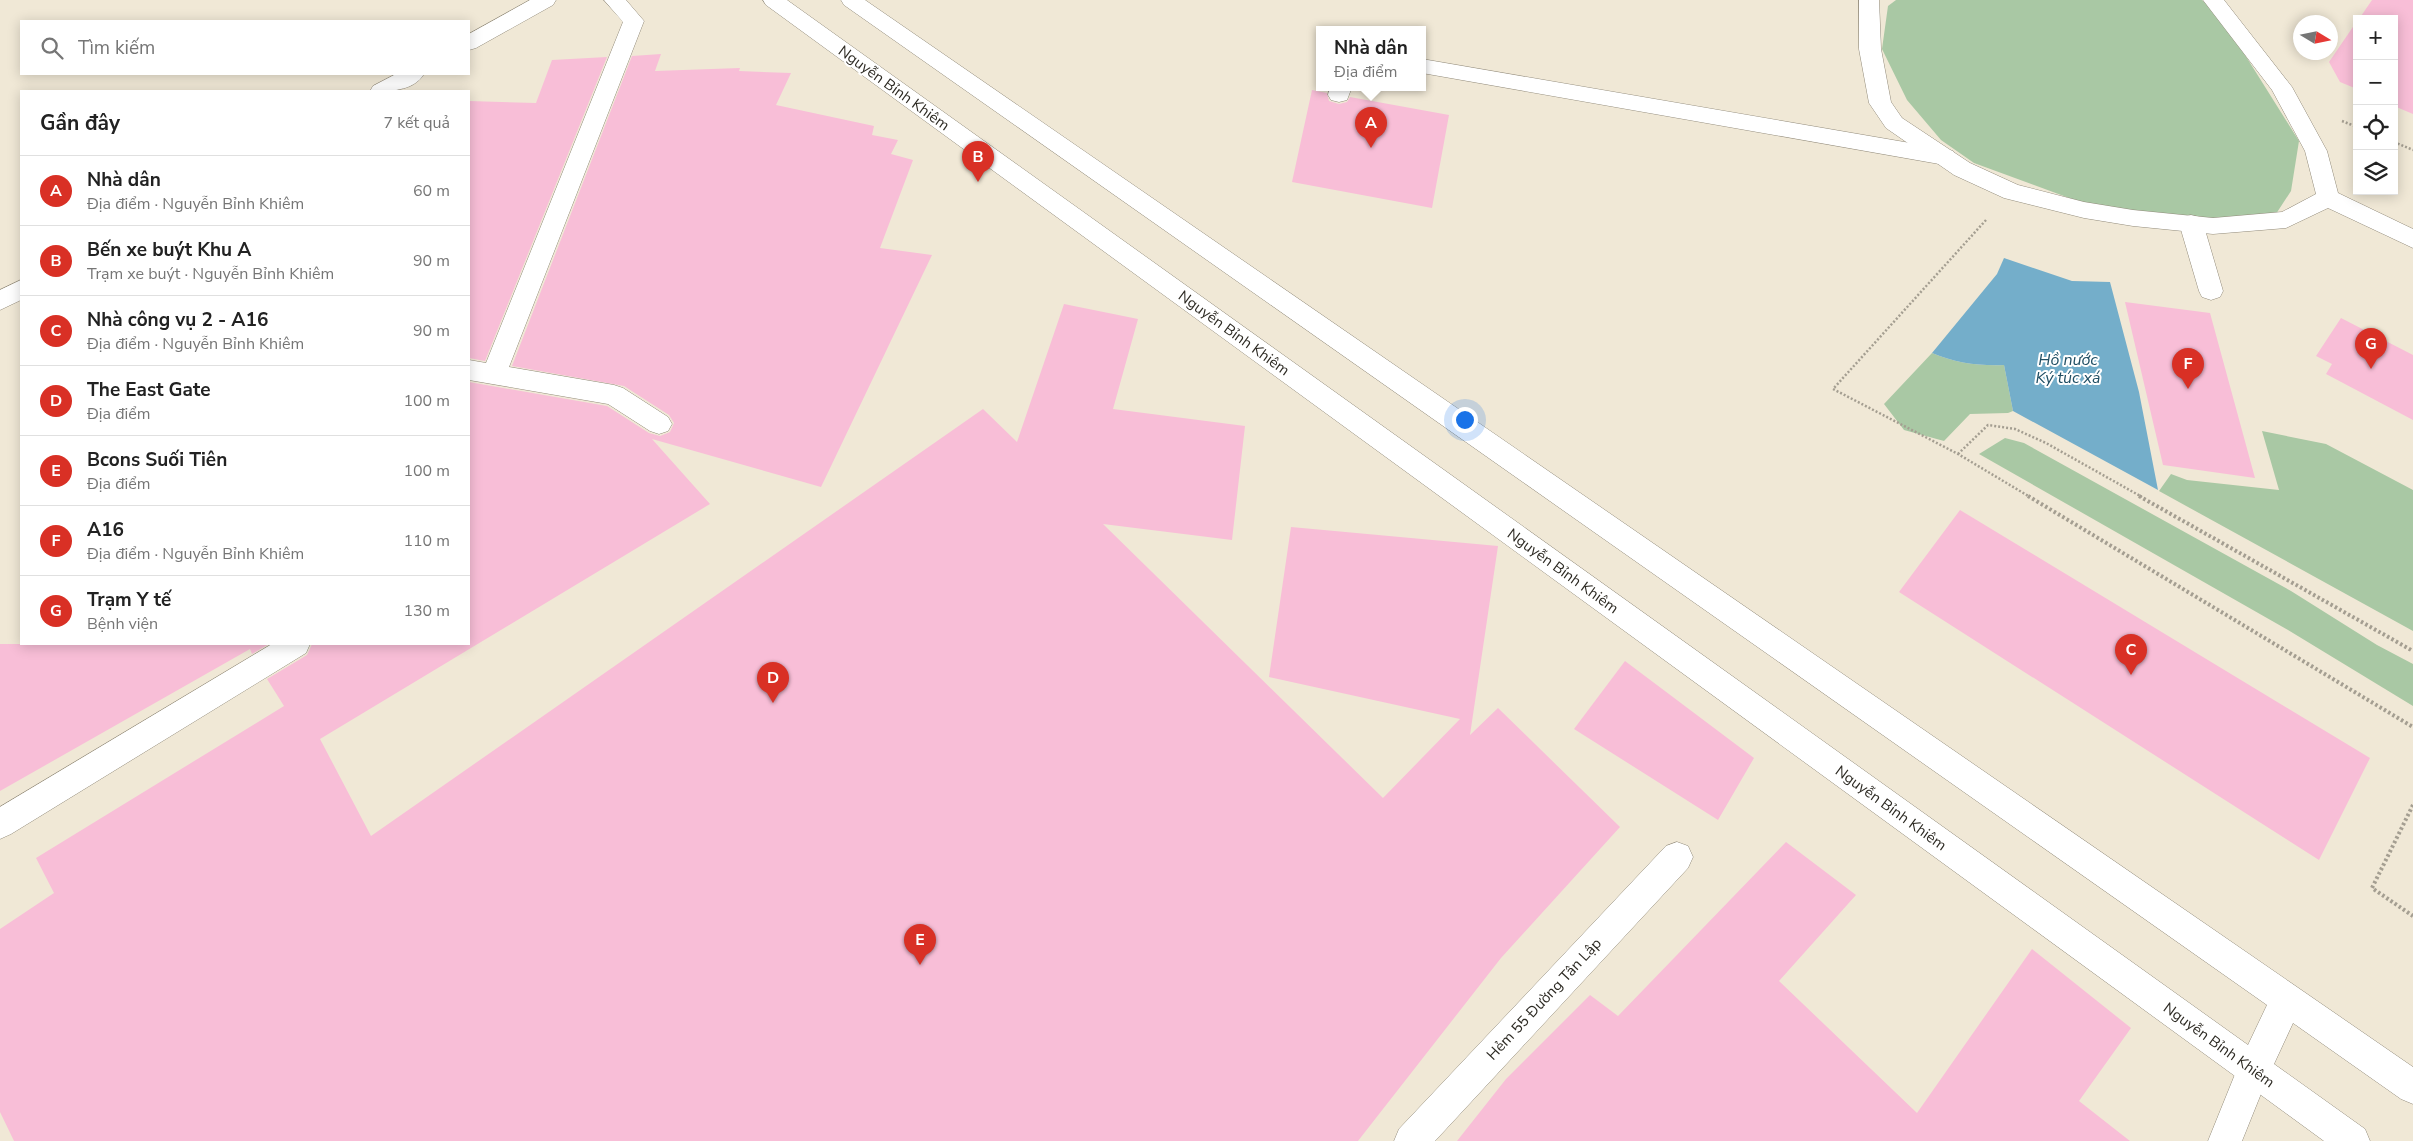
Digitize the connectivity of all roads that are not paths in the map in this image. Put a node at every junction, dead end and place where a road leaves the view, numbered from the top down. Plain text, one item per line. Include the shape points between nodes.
1 (546, 0) edge
2 (614, 0) edge
3 (773, 0) edge
4 (851, 0) edge
5 (1869, 0) edge
6 (2213, 0) edge
7 (470, 42) edge
8 (1426, 67) edge
9 (410, 75) edge
10 (383, 90) edge
11 (1945, 157) junction
12 (2328, 198) junction
13 (2192, 224) junction
14 (2413, 240) edge
15 (20, 291) edge
16 (2211, 291) dead end
17 (0, 301) edge
18 (470, 370) edge
19 (494, 374) junction
20 (659, 424) dead end
21 (294, 645) edge
22 (0, 824) edge
23 (1677, 856) dead end
24 (2287, 999) junction
25 (2254, 1070) junction
26 (2413, 1087) edge
27 (1411, 1141) edge
28 (2225, 1141) edge
29 (2353, 1141) edge

1 - 7 street
2 - 19 street via 634,21
3 - 25 street, Nguyễn Bỉnh Khiêm
4 - 24 street
5 - 11 street via 1870,48 1880,103 1894,124
6 - 12 street via 2281,88 2316,151
8 - 11 street
9 - 10 street
11 - 13 street via 1962,169 2012,192 2084,210
12 - 13 street via 2286,220 2213,226
12 - 14 street
13 - 16 street
15 - 17 street
18 - 19 street
19 - 20 street via 614,395
21 - 22 street
23 - 27 street, Hẻm 55 Đường Tân Lập
24 - 25 street
24 - 26 street
25 - 28 street
25 - 29 street, Nguyễn Bỉnh Khiêm

